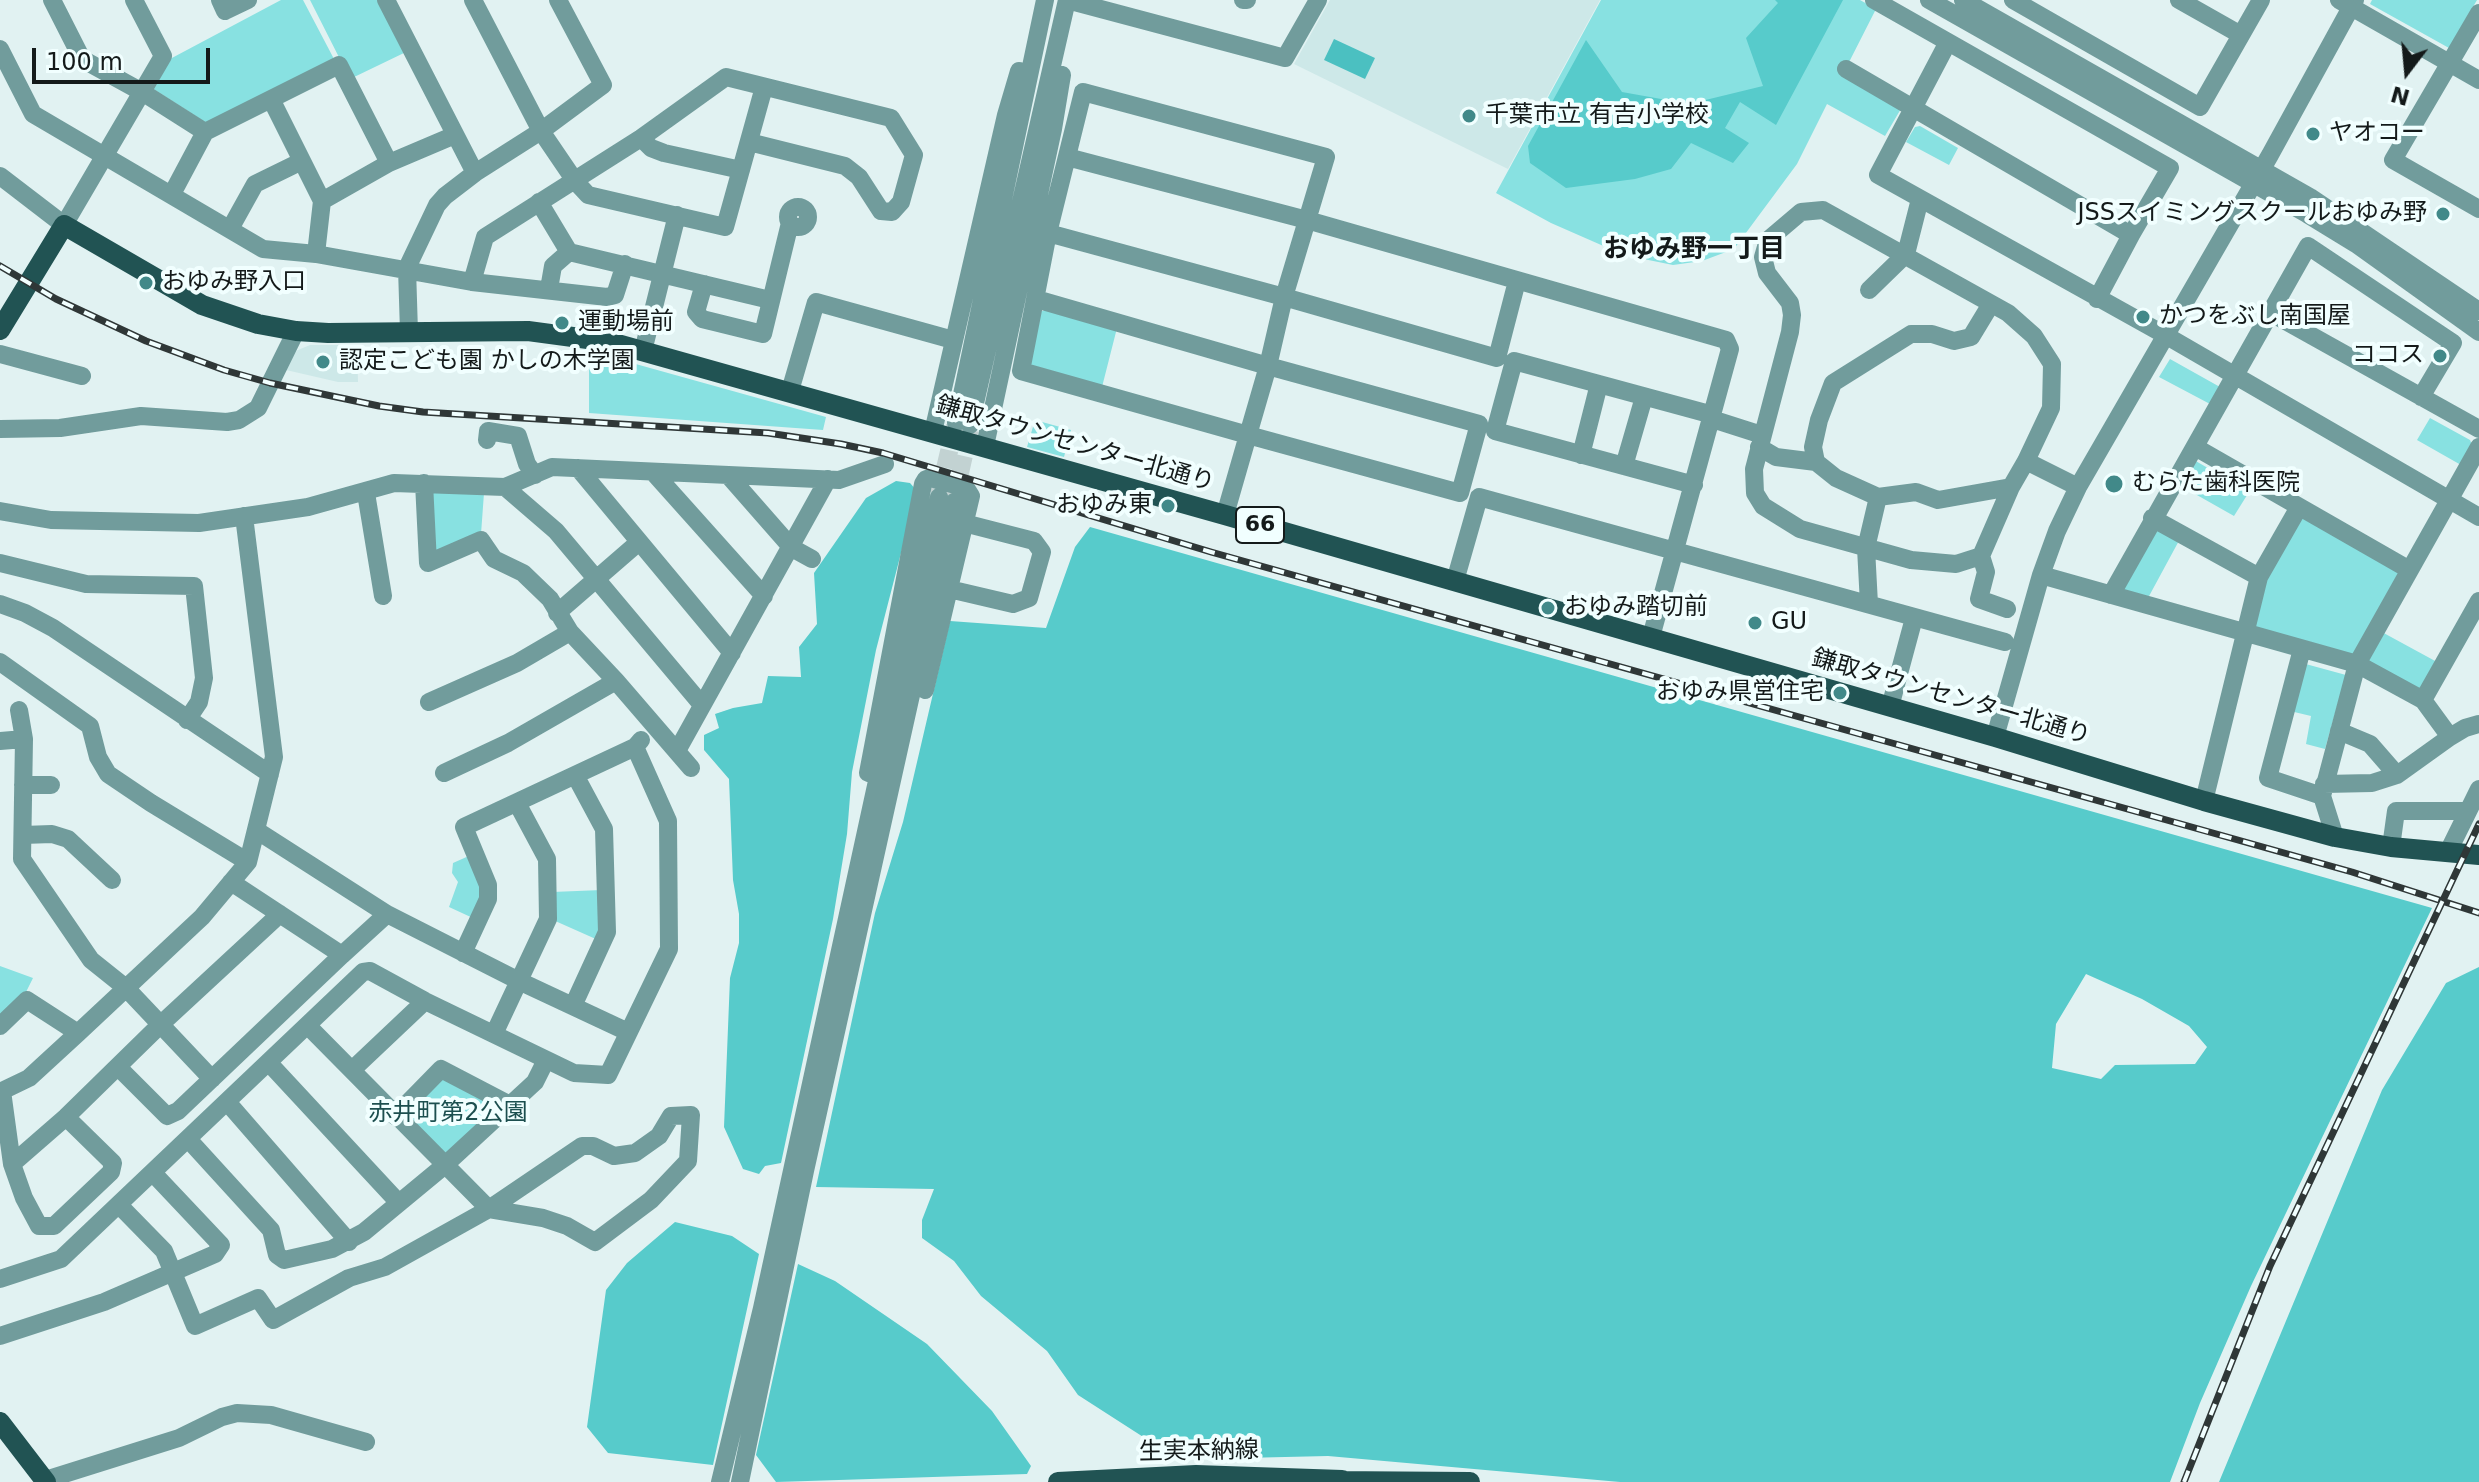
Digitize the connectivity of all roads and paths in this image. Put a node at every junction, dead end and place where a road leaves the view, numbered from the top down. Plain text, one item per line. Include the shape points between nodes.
1 (52, 0) edge
2 (134, 0) edge
3 (220, 0) edge
4 (248, 0) edge
5 (386, 0) edge
6 (473, 0) edge
7 (558, 0) edge
8 (1045, 0) edge
9 (1067, 0) edge
10 (1318, 0) edge
11 (1874, 0) edge
12 (1929, 0) edge
13 (1963, 0) edge
14 (2013, 0) edge
15 (2179, 0) edge
16 (2261, 0) edge
17 (2348, 2) edge
18 (2479, 13) edge
19 (1041, 20) junction
20 (1060, 32) junction
21 (2241, 35) junction
22 (1948, 42) junction
23 (0, 49) edge
24 (2450, 63) junction
25 (1846, 69) dead end
26 (2479, 80) edge
27 (764, 87) junction
28 (142, 92) junction
29 (271, 99) junction
30 (1914, 107) junction
31 (541, 131) junction
32 (205, 132) junction
33 (455, 135) junction
34 (641, 138) junction
35 (749, 142) junction
36 (107, 155) junction
37 (1067, 157) junction
38 (302, 161) junction
39 (389, 163) junction
40 (741, 170) junction
41 (475, 173) junction
42 (0, 176) edge
43 (2257, 176) junction
44 (575, 181) junction
45 (172, 194) junction
46 (1920, 199) junction
47 (322, 201) junction
48 (539, 202) junction
49 (2479, 209) edge
50 (677, 215) junction
51 (1307, 220) junction
52 (790, 223) dead end
53 (64, 225) junction
54 (230, 229) junction
55 (1048, 233) junction
56 (2131, 235) junction
57 (569, 252) junction
58 (316, 254) junction
59 (1906, 254) junction
60 (625, 264) junction
61 (407, 268) junction
62 (663, 273) junction
63 (1517, 281) junction
64 (472, 282) junction
65 (704, 284) junction
66 (549, 289) junction
67 (1869, 290) dead end
68 (1284, 297) junction
69 (1036, 299) junction
70 (2097, 299) junction
71 (770, 300) junction
72 (1991, 304) junction
73 (2479, 311) edge
74 (2271, 313) junction
75 (1, 326) edge
76 (296, 331) junction
77 (409, 332) junction
78 (2479, 332) edge
79 (2165, 335) junction
80 (946, 338) dead end
81 (643, 351) junction
82 (0, 354) edge
83 (1268, 366) junction
84 (82, 376) dead end
85 (2234, 376) junction
86 (1599, 384) junction
87 (790, 391) junction
88 (1644, 397) junction
89 (2421, 397) junction
90 (1712, 417) junction
91 (0, 429) edge
92 (2479, 429) edge
93 (933, 432) junction
94 (1248, 435) junction
95 (487, 440) dead end
96 (1761, 441) junction
97 (985, 446) junction
98 (2195, 447) junction
99 (2479, 447) edge
100 (1581, 455) junction
101 (2026, 461) junction
102 (1816, 462) junction
103 (885, 464) dead end
104 (1624, 466) junction
105 (578, 468) junction
106 (653, 472) junction
107 (535, 475) junction
108 (728, 475) junction
109 (828, 479) junction
110 (424, 483) junction
111 (1694, 485) junction
112 (505, 487) junction
113 (2011, 487) junction
114 (2078, 487) junction
115 (366, 493) junction
116 (1878, 497) junction
117 (946, 500) tunnel mouth
118 (2448, 500) junction
119 (2299, 507) junction
120 (0, 511) edge
121 (1225, 515) junction
122 (244, 516) junction
123 (2479, 517) edge
124 (2152, 518) junction
125 (964, 523) junction
126 (639, 542) junction
127 (792, 548) junction
128 (1866, 548) junction
129 (1675, 552) junction
130 (1981, 556) junction
131 (812, 559) dead end
132 (0, 563) edge
133 (2408, 569) junction
134 (2041, 575) junction
135 (2259, 577) junction
136 (595, 580) junction
137 (1455, 581) junction
138 (949, 589) junction
139 (2111, 595) junction
140 (383, 596) dead end
141 (764, 596) junction
142 (2479, 601) edge
143 (0, 604) edge
144 (1869, 604) junction
145 (2007, 609) dead end
146 (557, 613) junction
147 (1914, 618) junction
148 (2247, 631) junction
149 (570, 632) junction
150 (1651, 637) junction
151 (2005, 642) dead end
152 (2302, 649) junction
153 (732, 653) junction
154 (0, 662) edge
155 (2357, 664) junction
156 (616, 681) junction
157 (2423, 700) junction
158 (429, 702) dead end
159 (702, 705) junction
160 (1890, 707) junction
161 (19, 710) dead end
162 (187, 720) junction
163 (2479, 724) edge
164 (654, 726) junction
165 (2339, 731) junction
166 (1995, 737) junction
167 (2450, 737) junction
168 (24, 739) junction
169 (0, 741) edge
170 (635, 747) junction
171 (677, 751) junction
172 (691, 768) dead end
173 (444, 773) dead end
174 (270, 774) junction
175 (575, 775) junction
176 (2397, 775) junction
177 (23, 785) junction
178 (51, 785) dead end
179 (2479, 789) edge
180 (2323, 790) junction
181 (2204, 801) junction
182 (517, 803) junction
183 (2468, 811) junction
184 (256, 830) junction
185 (873, 833) junction
186 (23, 835) junction
187 (2335, 837) junction
188 (2391, 847) junction
189 (2463, 853) edge
190 (248, 862) junction
191 (112, 880) dead end
192 (231, 882) junction
193 (280, 914) junction
194 (387, 914) junction
195 (463, 953) junction
196 (342, 955) junction
197 (519, 981) junction
198 (126, 988) junction
199 (425, 1001) junction
200 (573, 1006) junction
201 (160, 1025) junction
202 (0, 1026) edge
203 (308, 1026) junction
204 (628, 1032) junction
205 (78, 1033) junction
206 (494, 1034) junction
207 (546, 1060) junction
208 (269, 1063) junction
209 (118, 1067) junction
210 (352, 1070) junction
211 (212, 1079) junction
212 (1, 1091) edge
213 (228, 1103) junction
214 (510, 1105) junction
215 (395, 1116) junction
216 (66, 1117) junction
217 (188, 1139) junction
218 (12, 1164) junction
219 (445, 1165) junction
220 (153, 1173) junction
221 (399, 1203) junction
222 (119, 1205) junction
223 (489, 1209) junction
224 (349, 1242) junction
225 (173, 1274) junction
226 (0, 1279) edge
227 (769, 1310) junction
228 (0, 1336) edge
229 (0, 1422) edge
230 (366, 1442) dead end
231 (1342, 1480) edge
232 (45, 1481) edge
233 (720, 1482) edge
234 (740, 1482) edge
235 (1058, 1482) edge
236 (1290, 1482) edge
237 (1470, 1482) edge

1 - 28 street via 82,59
2 - 28 street via 163,56
3 - 4 street via 225,11
5 - 33 street
6 - 31 street
7 - 31 street via 603,85
8 - 19 street
9 - 10 street via 1285,58
9 - 20 street
11 - 22 street
12 - 43 street
13 - 43 street
14 - 21 street via 2200,107
15 - 21 street
16 - 21 street
17 - 24 street
17 - 43 street
18 - 24 street
19 - 20 street via 963,424
19 - 93 street via 1006,115
20 - 97 street via 1063,65 1053,129
22 - 30 street
22 - 56 street via 2170,168
23 - 36 street via 33,114
24 - 26 street
24 - 49 street via 2393,160
25 - 30 street
27 - 34 street via 726,77
27 - 35 street
27 - 35 street via 891,118 914,155 901,202 892,212 881,211 859,177 845,166
28 - 32 street
28 - 36 street
29 - 32 street
29 - 38 street
29 - 39 street via 339,65
30 - 46 street via 1878,175
30 - 56 street
31 - 41 street
31 - 44 street
32 - 45 street
33 - 39 street
33 - 41 street
34 - 40 street via 664,153
34 - 44 street
35 - 40 street
36 - 45 street
36 - 53 street
37 - 51 street
37 - 51 street via 1083,92 1326,157
37 - 55 street
38 - 47 street
38 - 54 street via 255,184
39 - 47 street
40 - 50 street via 725,227
41 - 61 street via 437,205
42 - 53 street, 鎌取タウンセンター北通り
43 - 73 street via 2354,225
43 - 78 street
43 - 79 street
44 - 48 street
44 - 50 street via 588,195
45 - 54 street
46 - 59 street
46 - 70 street
47 - 58 street
48 - 57 street
48 - 64 street via 485,237
50 - 62 street
51 - 63 street
51 - 68 street
52 - 71 street
53 - 75 main road
53 - 76 main road, 鎌取タウンセンター北通り / 66 via 216,311
54 - 58 street via 263,249
55 - 68 street
55 - 69 street
56 - 70 street
57 - 60 street
57 - 66 street via 553,266
58 - 61 street
59 - 67 street
59 - 72 street
59 - 96 street via 1823,210 1801,212 1768,240 1763,257 1767,273 1790,303 1792,315
60 - 62 street
60 - 66 street via 615,295
61 - 64 street
61 - 77 street
62 - 65 street
62 - 81 street
63 - 68 street via 1497,358
63 - 90 street via 1726,340 1730,349
64 - 66 street
65 - 71 street
65 - 71 street via 696,312 702,319 763,334
68 - 83 street
69 - 83 street
69 - 94 street via 1021,371
70 - 79 street
72 - 101 street via 2034,336 2052,364 2051,408
72 - 102 street via 1971,337 1954,341 1911,334 1833,383 1813,447
74 - 85 street
74 - 89 street
74 - 89 street via 2308,246 2453,343
76 - 77 main road, 鎌取タウンセンター北通り / 66
76 - 91 street via 258,408 239,420 157,416
77 - 81 main road, 鎌取タウンセンター北通り / 66 via 528,331
79 - 85 street
79 - 114 street
80 - 87 street via 816,302
81 - 87 main road, 鎌取タウンセンター北通り / 66
82 - 84 street
83 - 94 street
83 - 94 street via 1479,424 1460,493
85 - 98 street
85 - 118 street
86 - 88 street
86 - 100 street
86 - 100 street via 1514,361 1495,431
87 - 93 main road, 鎌取タウンセンター北通り / 66
88 - 90 street
88 - 104 street
89 - 92 street
90 - 96 street
90 - 111 street
93 - 97 main road, 鎌取タウンセンター北通り / 66
94 - 121 street
95 - 107 street via 488,431 518,436
96 - 102 street via 1776,457
96 - 128 street via 1753,481 1763,506 1800,529
97 - 121 main road, 鎌取タウンセンター北通り / 66
98 - 119 street
98 - 124 street
99 - 118 street
100 - 104 street
101 - 113 street
101 - 114 street
102 - 116 street via 1836,478
103 - 109 street
104 - 111 street
105 - 106 street
105 - 107 street via 552,467
105 - 126 street
106 - 108 street
106 - 141 street
107 - 112 street
108 - 109 street
108 - 127 street
109 - 127 street
110 - 112 street
110 - 115 street via 394,483
110 - 146 street via 428,563 481,540 494,559 523,573 541,590
111 - 129 street
112 - 136 street via 556,531
113 - 116 street via 1938,500 1916,492
113 - 130 street
114 - 134 street
115 - 122 street
115 - 140 street
116 - 128 street
117 - 185 street
118 - 123 street
118 - 133 street
119 - 133 street
119 - 135 street
120 - 122 street via 81,521 199,523
121 - 137 main road, 鎌取タウンセンター北通り / 66
122 - 174 street via 274,757
124 - 135 street
124 - 139 street
125 - 138 street
125 - 138 street via 1034,541 1042,552 1029,598 1013,604
125 - 185 street via 966,488 926,479 865,793
126 - 136 street
126 - 153 street
127 - 131 street
127 - 141 street
128 - 130 street via 1936,564
128 - 144 street
129 - 137 street via 1479,497
129 - 144 street
129 - 150 street
130 - 145 street via 1986,572 1979,599
132 - 162 street via 86,584 194,586 204,678 199,702
133 - 155 street
134 - 139 street
134 - 166 street
135 - 148 street
136 - 146 street
136 - 159 street
137 - 150 main road, 鎌取タウンセンター北通り / 66
138 - 185 street via 893,809
139 - 148 street
141 - 153 street
142 - 157 street
143 - 162 street via 53,628
144 - 147 street
146 - 149 street
147 - 151 street
147 - 160 street
148 - 152 street
148 - 181 street
149 - 156 street
149 - 158 street via 517,663
150 - 160 main road, 鎌取タウンセンター北通り / 66
152 - 155 street
152 - 180 street via 2268,778
153 - 159 street
154 - 190 street via 90,726 108,774
155 - 157 street
155 - 165 street
156 - 164 street
156 - 173 street
157 - 167 street
159 - 171 street
160 - 166 main road, 鎌取タウンセンター北通り / 66
161 - 168 street
162 - 174 street
163 - 167 street
164 - 170 street
164 - 171 street
165 - 176 street via 2370,744
165 - 180 street
166 - 181 main road, 鎌取タウンセンター北通り / 66
167 - 176 street
168 - 169 street
168 - 177 street
170 - 175 street
170 - 204 street via 668,821 669,949
171 - 172 street
174 - 184 street
175 - 182 street
175 - 200 street via 604,829 607,932
176 - 180 street
177 - 178 street
177 - 186 street
179 - 183 street
180 - 187 street
181 - 187 main road, 鎌取タウンセンター北通り / 66
182 - 195 street via 464,827 488,885 488,899
182 - 197 street via 547,859 548,919
183 - 188 street via 2396,811
183 - 189 street
184 - 190 street
184 - 194 street
185 - 227 street
186 - 191 street via 68,839
186 - 198 street via 22,859 91,960
187 - 188 main road, 鎌取タウンセンター北通り / 66
188 - 189 main road, 鎌取タウンセンター北通り / 66
190 - 192 street
192 - 193 street
192 - 198 street via 202,917
193 - 196 street
193 - 201 street
194 - 195 street
194 - 196 street
195 - 197 street
196 - 211 street
197 - 200 street
197 - 206 street
198 - 201 street
198 - 205 street
199 - 203 street via 363,972
199 - 206 street
199 - 210 street
200 - 204 street
201 - 209 street
201 - 211 street
202 - 205 street via 27,1000
203 - 208 street
203 - 210 street
204 - 207 street via 608,1075 574,1073
205 - 212 street via 29,1078
206 - 207 street
207 - 214 street via 535,1082
208 - 213 street
208 - 221 street
209 - 211 street via 167,1116
209 - 216 street
210 - 215 street
212 - 218 street
213 - 217 street
213 - 224 street
214 - 215 street via 441,1069
214 - 219 street
215 - 219 street
216 - 218 street
216 - 218 street via 113,1163 111,1172 54,1226 39,1226
217 - 220 street
217 - 224 street via 271,1230 277,1255 284,1260
219 - 221 street
219 - 223 street
220 - 222 street
220 - 225 street via 221,1245 215,1254
221 - 224 street
222 - 225 street via 164,1251
222 - 226 street via 61,1259
223 - 223 street via 543,1218 595,1242 651,1200 688,1161 691,1115 671,1116 659,1136 635,1153 614,1156 582,1146
223 - 225 street via 385,1267 349,1278 273,1320 258,1298 195,1326
225 - 228 street
227 - 233 street
227 - 234 street
229 - 232 main road
230 - 232 street via 271,1415 237,1413 179,1438
231 - 235 main road, 生実本納線 via 1196,1475
231 - 236 main road, 生実本納線
231 - 237 main road, 生実本納線

